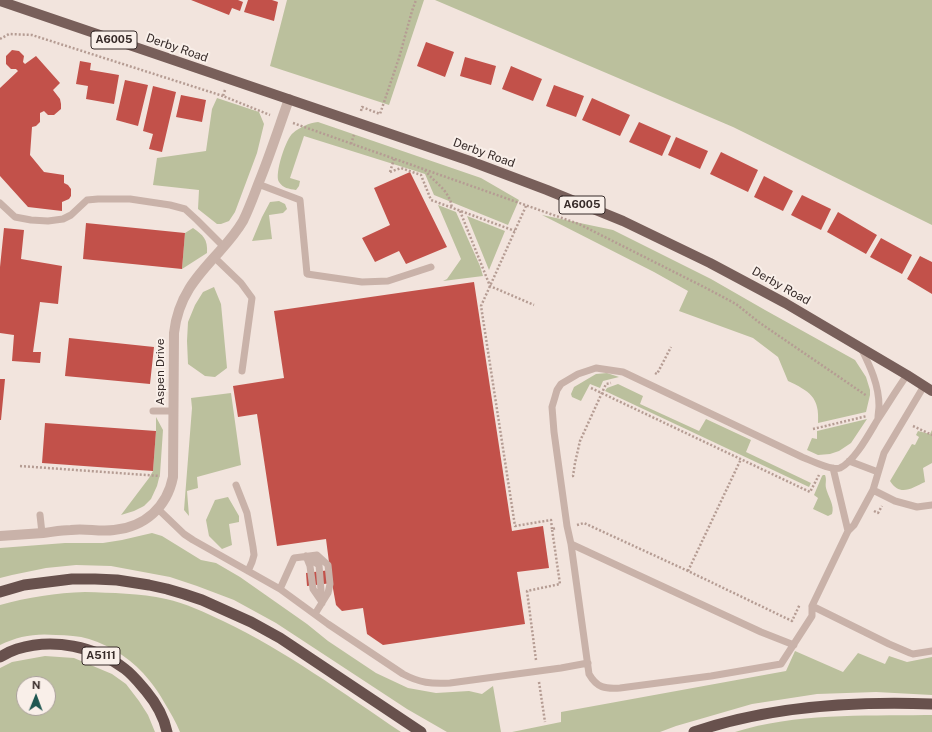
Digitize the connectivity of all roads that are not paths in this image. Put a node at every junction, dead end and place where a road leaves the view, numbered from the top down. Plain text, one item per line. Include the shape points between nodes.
1 (0, 1) edge
2 (289, 99) junction
3 (258, 184) junction
4 (0, 203) edge
5 (224, 247) junction
6 (214, 257) junction
7 (432, 267) dead end
8 (860, 347) junction
9 (242, 372) dead end
10 (907, 375) junction
11 (928, 388) edge
12 (153, 411) dead end
13 (173, 411) junction
14 (878, 420) junction
15 (849, 461) junction
16 (833, 468) junction
17 (878, 472) junction
18 (236, 485) dead end
19 (873, 490) junction
20 (932, 505) edge
21 (158, 509) junction
22 (40, 515) dead end
23 (848, 531) junction
24 (42, 533) junction
25 (0, 536) edge
26 (571, 544) junction
27 (306, 556) junction
28 (248, 571) junction
29 (280, 588) junction
30 (0, 592) edge
31 (322, 603) junction
32 (812, 606) junction
33 (315, 614) junction
34 (794, 645) junction
35 (932, 651) edge
36 (0, 657) edge
37 (588, 663) junction
38 (932, 704) edge
39 (167, 732) edge
40 (421, 732) edge
41 (694, 732) edge

1 - 2 main road, Derby Road / A6005
2 - 3 street, Aspen Drive
2 - 8 main road, Derby Road / A6005 via 470,161 623,221 710,263
3 - 5 street, Aspen Drive via 250,207
3 - 7 lane via 300,200 307,274 362,282 388,281
4 - 5 lane via 16,217 48,221 71,215 87,200 130,199 170,205 185,209
5 - 6 street, Aspen Drive
6 - 9 lane via 241,283 252,298
6 - 13 street, Aspen Drive via 187,291 174,326
8 - 10 main road, Derby Road / A6005
8 - 14 lane via 876,386
10 - 11 main road, Derby Road / A6005
10 - 14 lane
11 - 17 lane via 884,453
12 - 13 lane
13 - 21 street, Aspen Drive via 173,477 167,496
14 - 15 lane
15 - 16 lane via 840,468
15 - 17 lane
16 - 23 lane
16 - 26 lane via 802,457 623,372 596,368 578,374 561,384 552,407
17 - 19 lane
18 - 28 lane via 247,513 253,547 254,555
19 - 20 lane via 895,501 917,507
19 - 23 lane
21 - 24 street, Aspen Drive via 146,520 126,528
21 - 28 lane via 184,534
22 - 24 lane
23 - 32 lane
24 - 25 street, Aspen Drive
26 - 34 lane
26 - 37 lane
27 - 29 lane via 294,558
27 - 31 lane via 313,589
27 - 31 lane via 317,555 328,565 330,584
28 - 29 lane
29 - 33 lane
30 - 40 highway via 24,585 95,579 149,585 184,594 245,619 280,638
31 - 33 lane
32 - 34 lane via 812,616
32 - 35 lane via 910,653
33 - 37 lane via 403,674 434,684
34 - 37 lane via 781,664 609,689 592,679
36 - 39 highway, A5111 via 33,646 71,646 89,650 122,667 141,685 158,708
38 - 41 highway via 830,705 742,718

